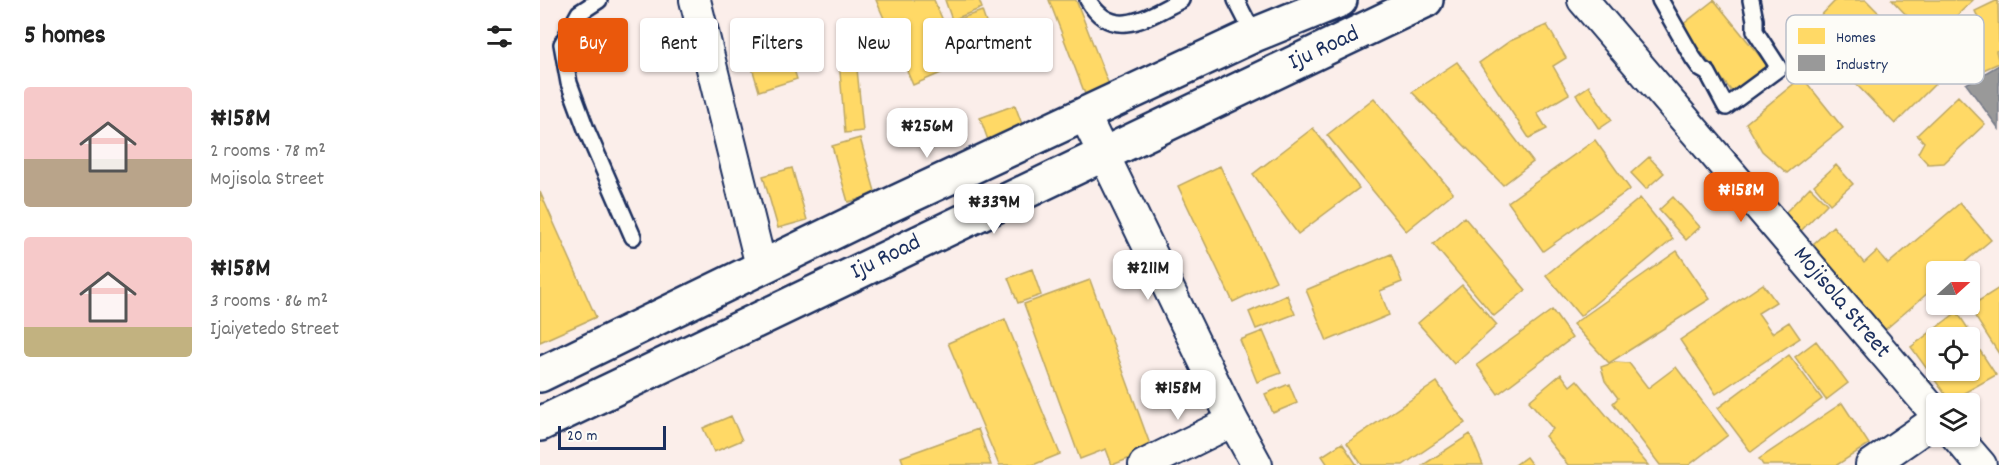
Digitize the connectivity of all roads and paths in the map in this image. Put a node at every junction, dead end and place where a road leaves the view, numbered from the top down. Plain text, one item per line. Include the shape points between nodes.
1 (599, 0) edge
2 (695, 0) edge
3 (1088, 0) edge
4 (1181, 0) edge
5 (1236, 0) edge
6 (1340, 0) edge
7 (1426, 0) edge
8 (1583, 0) edge
9 (1660, 0) edge
10 (1750, 0) edge
11 (1254, 35) junction
12 (1084, 114) junction
13 (1102, 154) junction
14 (633, 237) dead end
15 (760, 266) junction
16 (540, 375) edge
17 (1926, 402) edge
18 (1233, 421) junction
19 (540, 424) edge
20 (1926, 427) edge
21 (1965, 447) edge
22 (1144, 465) edge
23 (1257, 465) edge
24 (1871, 465) edge
25 (1981, 465) edge

1 - 14 lane via 579,13 562,44 568,83
2 - 15 street
3 - 4 lane via 1104,18 1124,24
5 - 11 lane
6 - 11 main road, Iju Road
7 - 13 main road, Iju Road
8 - 17 street, Mojisola Street
9 - 10 lane via 1726,107 1779,68 1755,31
11 - 12 main road, Iju Road
12 - 13 street
12 - 15 main road, Iju Road
13 - 18 street
13 - 19 main road, Iju Road
15 - 16 main road, Iju Road
18 - 22 street
18 - 23 street
20 - 24 street
21 - 25 street

